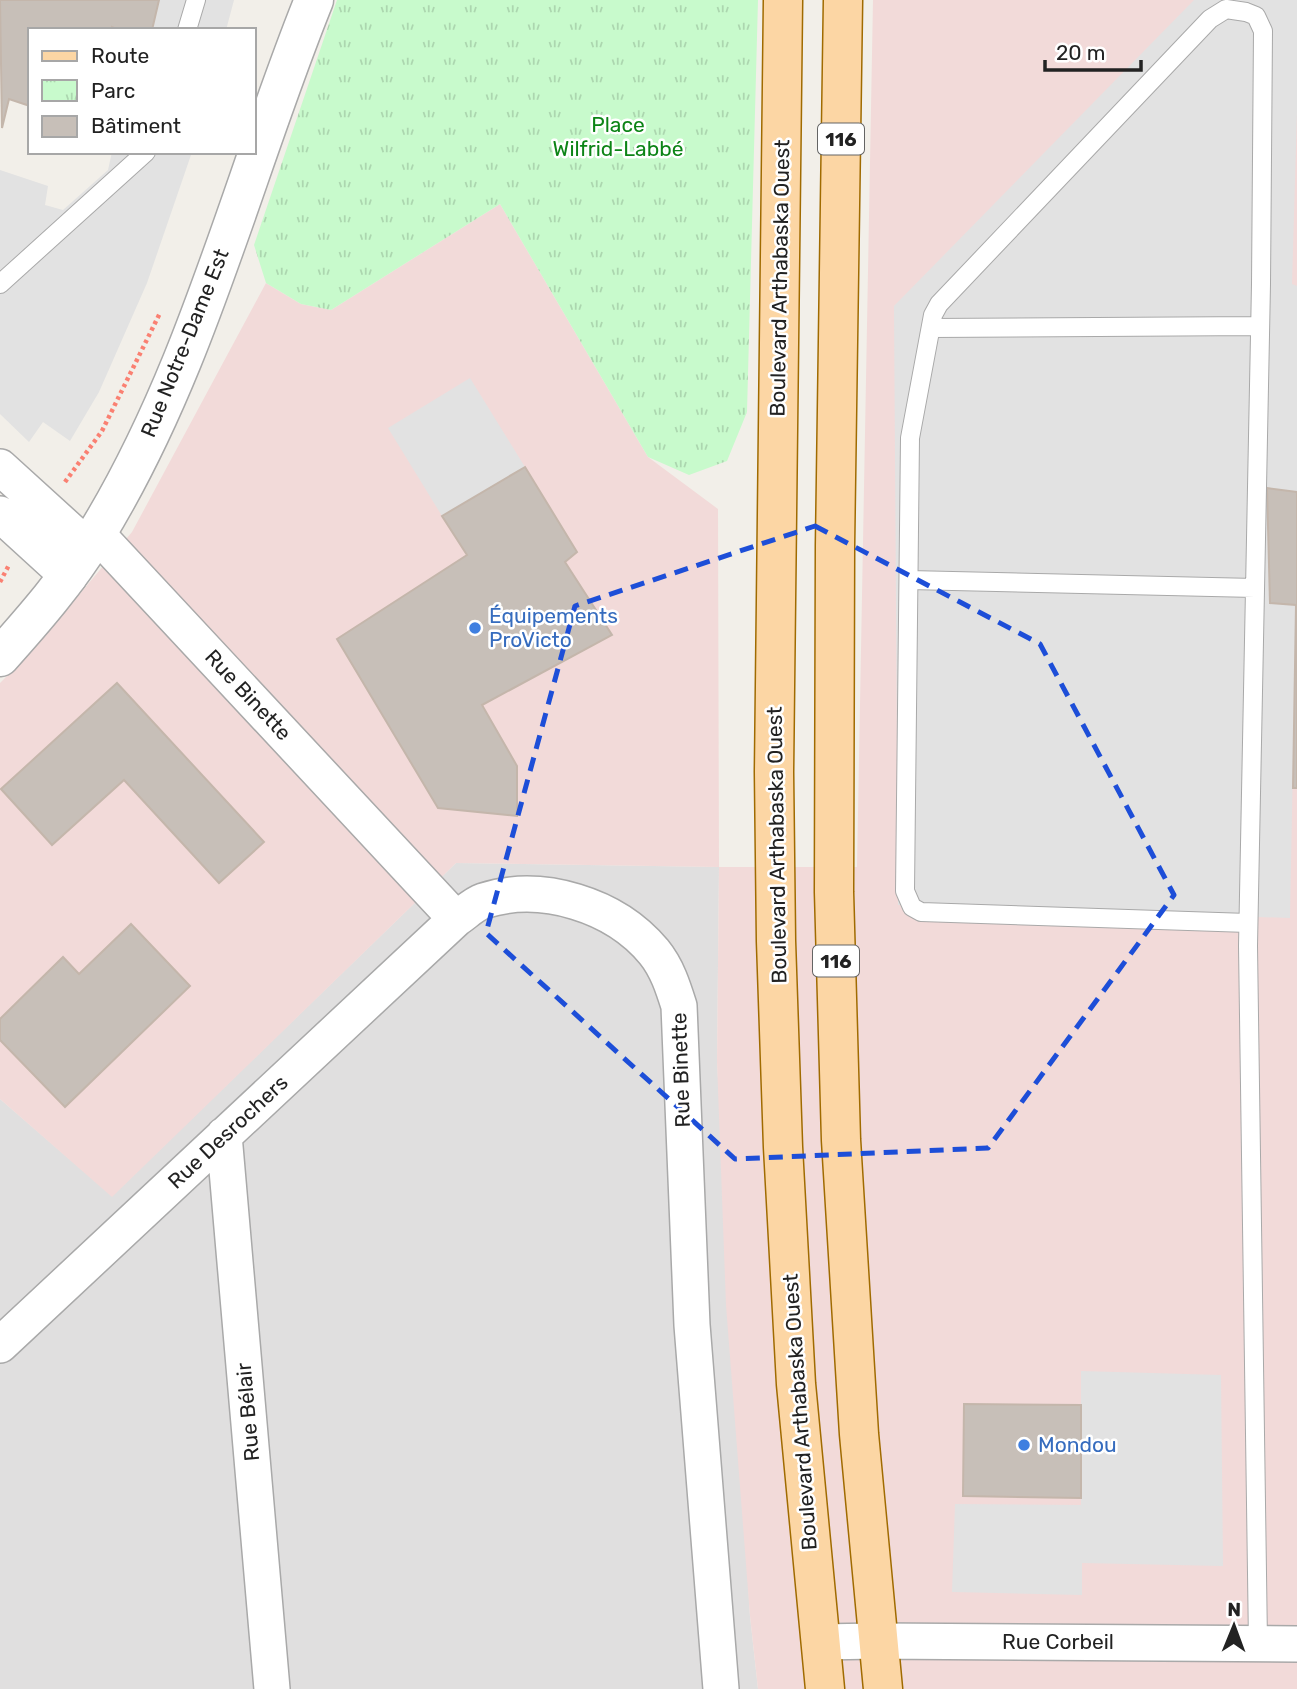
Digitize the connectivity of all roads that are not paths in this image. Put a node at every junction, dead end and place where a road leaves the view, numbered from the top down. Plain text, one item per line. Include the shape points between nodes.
1 (196, 0) edge
2 (783, 0) edge
3 (843, 0) edge
4 (310, 2) edge
5 (188, 28) edge
6 (256, 153) edge
7 (144, 154) edge
8 (256, 154) edge
9 (0, 284) edge
10 (1259, 326) junction
11 (931, 328) junction
12 (0, 467) edge
13 (12, 525) edge
14 (84, 553) junction
15 (909, 580) junction
16 (1255, 588) junction
17 (0, 657) edge
18 (456, 919) junction
19 (1248, 923) junction
20 (224, 1135) junction
21 (0, 1345) edge
22 (877, 1641) junction
23 (820, 1643) junction
24 (1258, 1643) junction
25 (1297, 1644) edge
26 (272, 1689) edge
27 (721, 1689) edge
28 (825, 1689) edge
29 (883, 1689) edge

1 - 5 lane
2 - 23 main road, Boulevard Arthabaska Ouest via 776,941 796,1384
3 - 22 main road, 116 via 834,892 841,1140
4 - 6 street, Rue Notre-Dame Est
7 - 9 lane
8 - 14 street, Rue Notre-Dame Est via 175,380 138,458
10 - 11 lane
10 - 11 lane via 1263,31 1256,16 1226,9 1210,19 939,304
10 - 16 lane
11 - 15 lane via 910,438
12 - 14 street
13 - 14 street
14 - 17 street, Rue Notre-Dame Est
14 - 18 street, Rue Binette
15 - 16 lane
15 - 19 lane via 905,891 912,907 921,912
16 - 19 lane
18 - 20 street, Rue Desrochers
18 - 27 street, Rue Binette via 480,902 506,896 558,896 611,915 654,953 679,1006 692,1325
19 - 24 lane
20 - 21 street, Rue Desrochers
20 - 26 street, Rue Bélair
22 - 23 street, Rue Corbeil
22 - 24 street, Rue Corbeil
22 - 29 main road, 116
23 - 28 main road, Boulevard Arthabaska Ouest
24 - 25 street, Rue Corbeil

